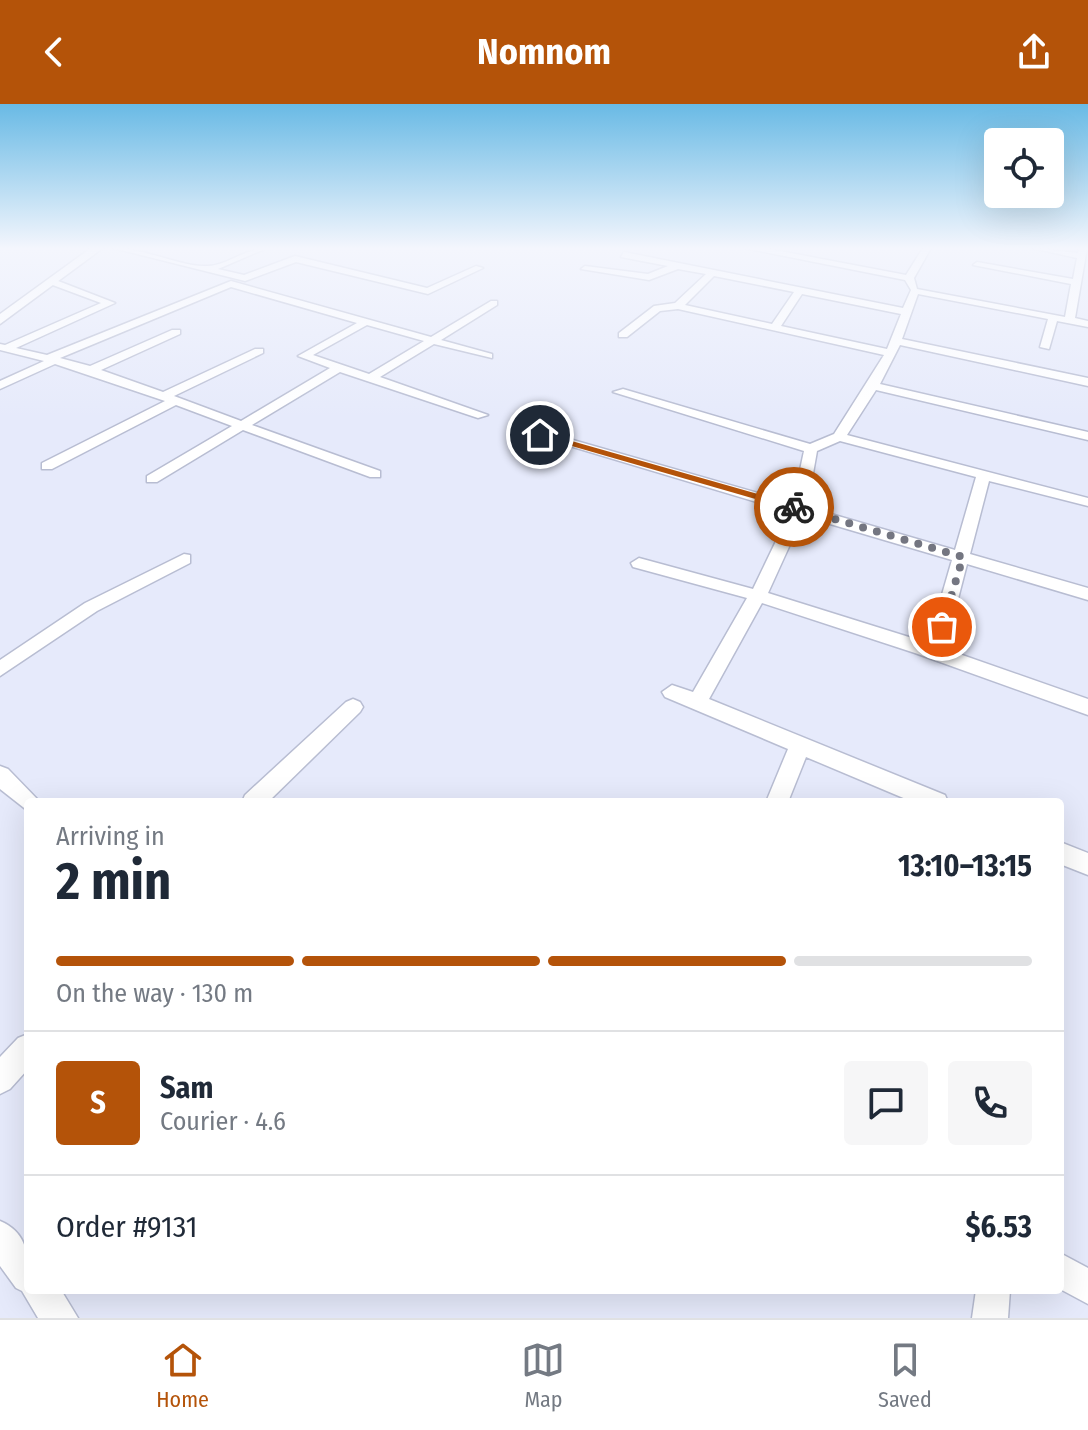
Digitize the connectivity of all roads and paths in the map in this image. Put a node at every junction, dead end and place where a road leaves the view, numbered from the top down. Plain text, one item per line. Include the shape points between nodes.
1 (21, 305) edge
2 (106, 305) edge
3 (182, 305) edge
4 (298, 305) edge
5 (491, 305) edge
6 (790, 305) edge
7 (871, 305) edge
8 (908, 305) edge
9 (996, 305) edge
10 (1072, 305) edge
11 (678, 306) joint
12 (907, 312) junction
13 (1053, 318) junction
14 (0, 320) edge
15 (1069, 321) junction
16 (364, 323) junction
17 (1088, 324) edge
18 (775, 327) junction
19 (176, 332) dead end
20 (623, 335) dead end
21 (431, 342) junction
22 (4, 347) edge
23 (894, 347) junction
24 (1045, 347) dead end
25 (259, 351) dead end
26 (488, 356) dead end
27 (53, 359) junction
28 (337, 369) junction
29 (91, 370) junction
30 (369, 379) junction
31 (1088, 382) edge
32 (0, 385) edge
33 (873, 386) junction
34 (619, 392) dead end
35 (169, 399) junction
36 (482, 415) dead end
37 (240, 425) junction
38 (540, 435) dead end
39 (1088, 436) edge
40 (839, 437) junction
41 (811, 449) junction
42 (47, 466) dead end
43 (375, 474) dead end
44 (984, 474) junction
45 (152, 479) dead end
46 (1088, 502) edge
47 (799, 508) junction
48 (963, 557) junction
49 (184, 559) dead end
50 (639, 563) dead end
51 (758, 594) junction
52 (1088, 594) edge
53 (935, 651) junction
54 (0, 669) edge
55 (672, 692) dead end
56 (697, 702) junction
57 (353, 707) dead end
58 (1088, 707) edge
59 (800, 745) junction
60 (0, 775) edge
61 (25, 798) edge
62 (257, 798) edge
63 (779, 798) edge
64 (927, 798) edge
65 (1064, 855) edge
66 (1088, 864) edge
67 (24, 1052) edge
68 (0, 1079) edge
69 (0, 1238) edge
70 (24, 1271) edge
71 (1064, 1272) edge
72 (1088, 1287) edge
73 (42, 1294) edge
74 (993, 1294) edge
75 (60, 1318) edge
76 (990, 1318) edge

1 - 14 street
2 - 22 street
3 - 27 street
4 - 16 street
5 - 21 street
6 - 18 street
7 - 12 street
8 - 12 street
9 - 13 street
10 - 15 street
11 - 18 street
11 - 20 street via 657,308
12 - 23 street
13 - 15 street
13 - 24 street
15 - 17 street
16 - 21 street
16 - 28 street via 304,356
18 - 23 street
19 - 29 street
21 - 26 street
21 - 30 street
22 - 27 street
23 - 31 street
23 - 33 street
25 - 35 street
27 - 29 street
27 - 32 street
28 - 30 street
28 - 37 street
29 - 35 street
30 - 36 street
33 - 39 street
33 - 40 street
34 - 41 street
35 - 37 street
35 - 42 street
37 - 43 street
37 - 45 street
38 - 47 street
40 - 41 street
40 - 44 street
41 - 47 street
44 - 46 street
44 - 48 street
47 - 48 street
47 - 51 street
48 - 52 street
48 - 53 street
49 - 54 street via 91,607
50 - 51 street
51 - 53 street
51 - 56 street
53 - 58 street
55 - 56 street
56 - 59 street
57 - 62 street
59 - 63 street
59 - 64 street
60 - 61 street
65 - 66 street
67 - 68 street
69 - 70 street
71 - 72 street
73 - 75 street
74 - 76 street

